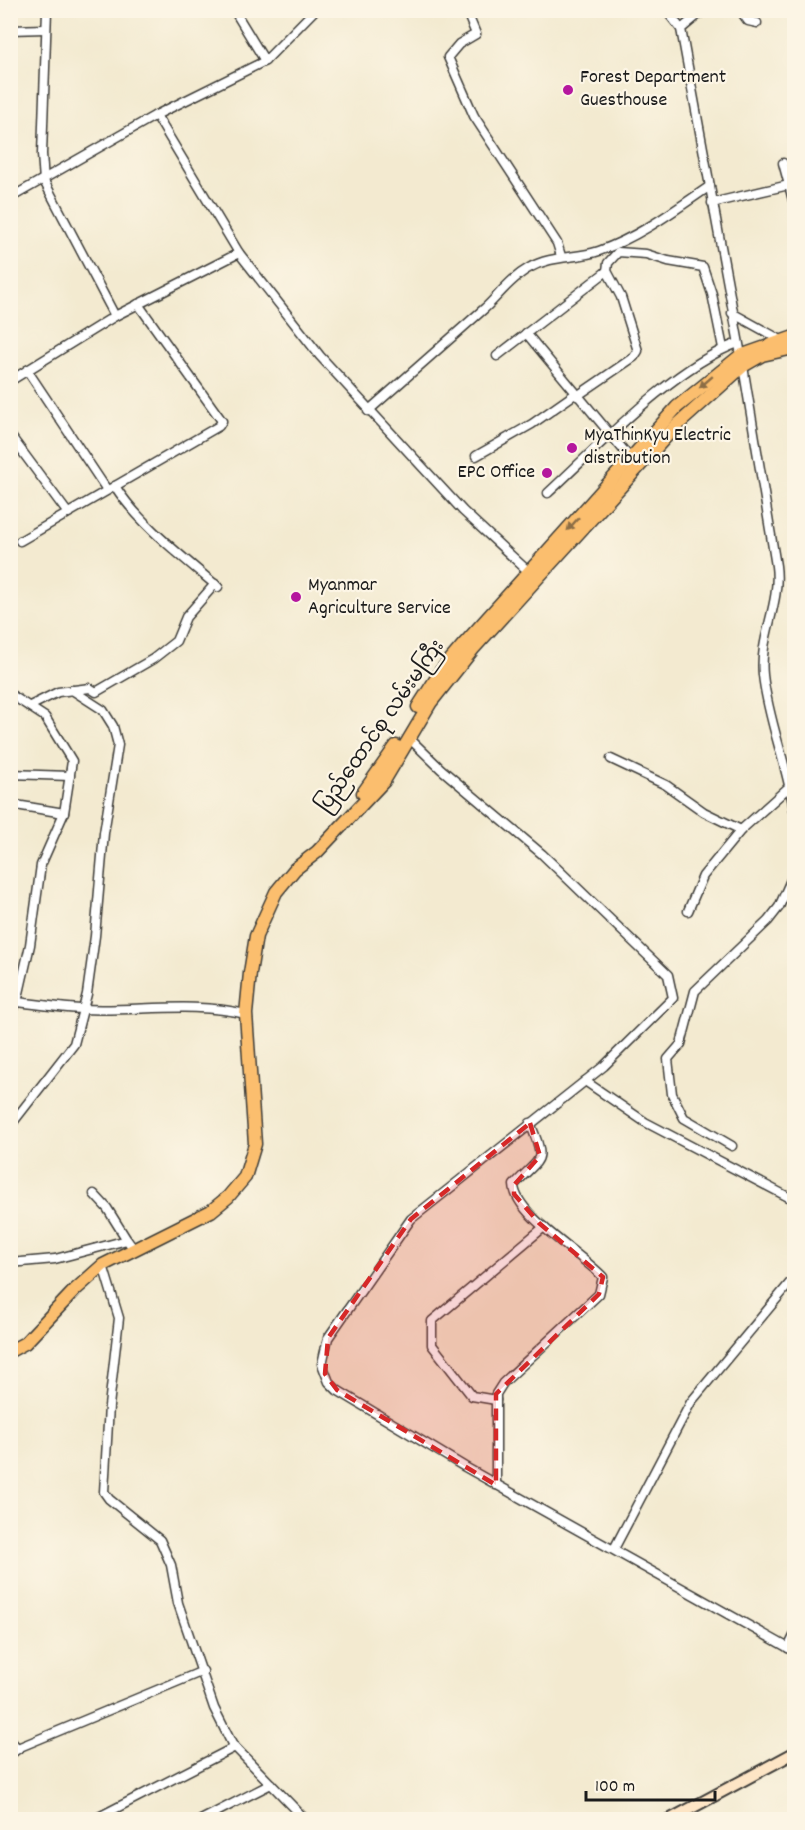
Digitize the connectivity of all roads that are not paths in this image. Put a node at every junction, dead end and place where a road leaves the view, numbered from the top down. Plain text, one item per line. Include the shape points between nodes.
1 (47, 10) edge
2 (234, 10) edge
3 (315, 10) edge
4 (466, 10) edge
5 (666, 10) edge
6 (704, 10) edge
7 (740, 10) edge
8 (757, 24) dead end
9 (681, 29) junction
10 (10, 30) edge
11 (45, 30) junction
12 (265, 60) junction
13 (156, 115) junction
14 (783, 163) dead end
15 (44, 181) junction
16 (789, 185) junction
17 (710, 186) junction
18 (10, 198) edge
19 (712, 203) junction
20 (795, 204) edge
21 (239, 253) junction
22 (561, 256) junction
23 (607, 271) junction
24 (138, 304) junction
25 (732, 313) junction
26 (115, 316) junction
27 (526, 333) junction
28 (795, 337) edge
29 (781, 340) junction
30 (738, 343) junction
31 (723, 348) junction
32 (795, 348) edge
33 (497, 356) dead end
34 (742, 361) junction
35 (27, 370) junction
36 (10, 381) edge
37 (576, 395) junction
38 (368, 411) junction
39 (10, 435) edge
40 (610, 435) junction
41 (476, 456) dead end
42 (631, 459) junction
43 (111, 488) junction
44 (548, 493) dead end
45 (67, 512) junction
46 (20, 541) dead end
47 (529, 572) junction
48 (72, 690) junction
49 (10, 694) edge
50 (30, 706) junction
51 (409, 738) junction
52 (611, 759) dead end
53 (10, 774) edge
54 (70, 776) junction
55 (790, 786) junction
56 (10, 804) edge
57 (795, 810) edge
58 (64, 813) junction
59 (741, 830) junction
60 (317, 852) junction
61 (795, 873) edge
62 (688, 911) dead end
63 (17, 1002) junction
64 (82, 1009) junction
65 (10, 1012) edge
66 (246, 1014) junction
67 (585, 1082) junction
68 (530, 1123) junction
69 (10, 1126) edge
70 (732, 1146) dead end
71 (94, 1194) dead end
72 (795, 1200) edge
73 (544, 1227) junction
74 (130, 1244) junction
75 (10, 1263) edge
76 (103, 1265) junction
77 (795, 1278) edge
78 (10, 1351) edge
79 (496, 1400) junction
80 (496, 1485) junction
81 (614, 1549) junction
82 (795, 1636) edge
83 (791, 1650) edge
84 (203, 1671) junction
85 (10, 1740) edge
86 (235, 1747) junction
87 (18, 1749) junction
88 (795, 1753) edge
89 (10, 1755) edge
90 (271, 1784) junction
91 (305, 1819) edge
92 (93, 1820) edge
93 (201, 1820) edge
94 (669, 1820) edge

1 - 11 street
2 - 12 street
3 - 12 street
4 - 22 street via 476,34 448,57 474,116 557,243
5 - 9 street
6 - 9 street
7 - 8 street via 748,21
9 - 17 street
10 - 11 street
11 - 15 street
12 - 13 street
13 - 15 street
13 - 21 street
14 - 16 street
15 - 18 street
15 - 26 street
16 - 19 street
16 - 20 street
17 - 19 street
17 - 22 street via 653,225 615,244 597,252
19 - 25 street
21 - 24 street
21 - 38 street
22 - 38 street via 517,276
23 - 27 street
23 - 31 street via 608,262 618,252 703,267
23 - 37 street via 621,297 638,351
24 - 26 street
24 - 43 street via 222,421
25 - 29 street
25 - 30 street
26 - 35 street
27 - 33 street
27 - 37 street
28 - 29 main road, ပြည်ထောင်စု လမ်းမကြီး
29 - 34 main road, ပြည်ထောင်စု လမ်းမကြီး
30 - 31 street
30 - 34 street
31 - 40 street via 650,399
32 - 34 main road
34 -> 42 main road, ပြည်ထောင်စု လမ်းမကြီး via 677,407
34 - 51 main road via 674,428 473,649 430,702
34 - 55 street via 778,585 763,651 763,675
35 - 36 street
35 - 43 street
37 - 40 street
37 - 41 street
38 - 47 street via 463,511
39 - 45 street
40 - 42 street
40 - 44 street
42 -> 47 main road, ပြည်ထောင်စု လမ်းမကြီး
43 - 45 street
43 - 48 street via 217,585 186,617 176,641 153,659 96,692 90,687
45 - 46 street
47 - 60 main road, ပြည်ထောင်စု လမ်းမကြီး via 441,671 375,778
48 - 50 street via 58,692
48 - 64 street via 103,710 118,745 104,833 95,936
49 - 50 street
50 - 54 street via 45,717 67,750 72,761
51 - 60 main road via 384,781
51 - 67 street via 542,854 668,975 673,998
52 - 59 street via 666,785 704,812
53 - 54 street
54 - 58 street
55 - 57 street
55 - 59 street
56 - 58 street
58 - 63 street via 41,865
59 - 62 street via 703,876
60 - 66 main road via 295,869 276,892 259,928
61 - 70 street via 768,921 695,991 681,1044 668,1059 672,1094 684,1118
63 - 64 street
63 - 65 street
64 - 66 street via 228,1010
64 - 69 street via 74,1044
66 - 74 main road via 255,1144 244,1177 211,1211
67 - 68 street
67 - 72 street via 645,1122
68 - 73 street via 540,1156 514,1185 514,1194
68 - 80 street via 411,1220 328,1338 322,1364 337,1390
71 - 74 street
73 - 79 street via 603,1277 599,1294 503,1383
73 - 79 street via 432,1321 432,1345 472,1396
74 - 75 street
74 - 76 main road
76 - 78 main road via 25,1343
76 - 84 street via 119,1318 104,1492 160,1540
77 - 81 street via 691,1402
79 - 80 street
80 - 81 street
81 - 83 street
82 - 83 street
84 - 86 street via 214,1708
84 - 87 street
85 - 87 street
86 - 90 street
86 - 92 street
87 - 89 street
88 - 94 main road
90 - 91 street
90 - 93 street

